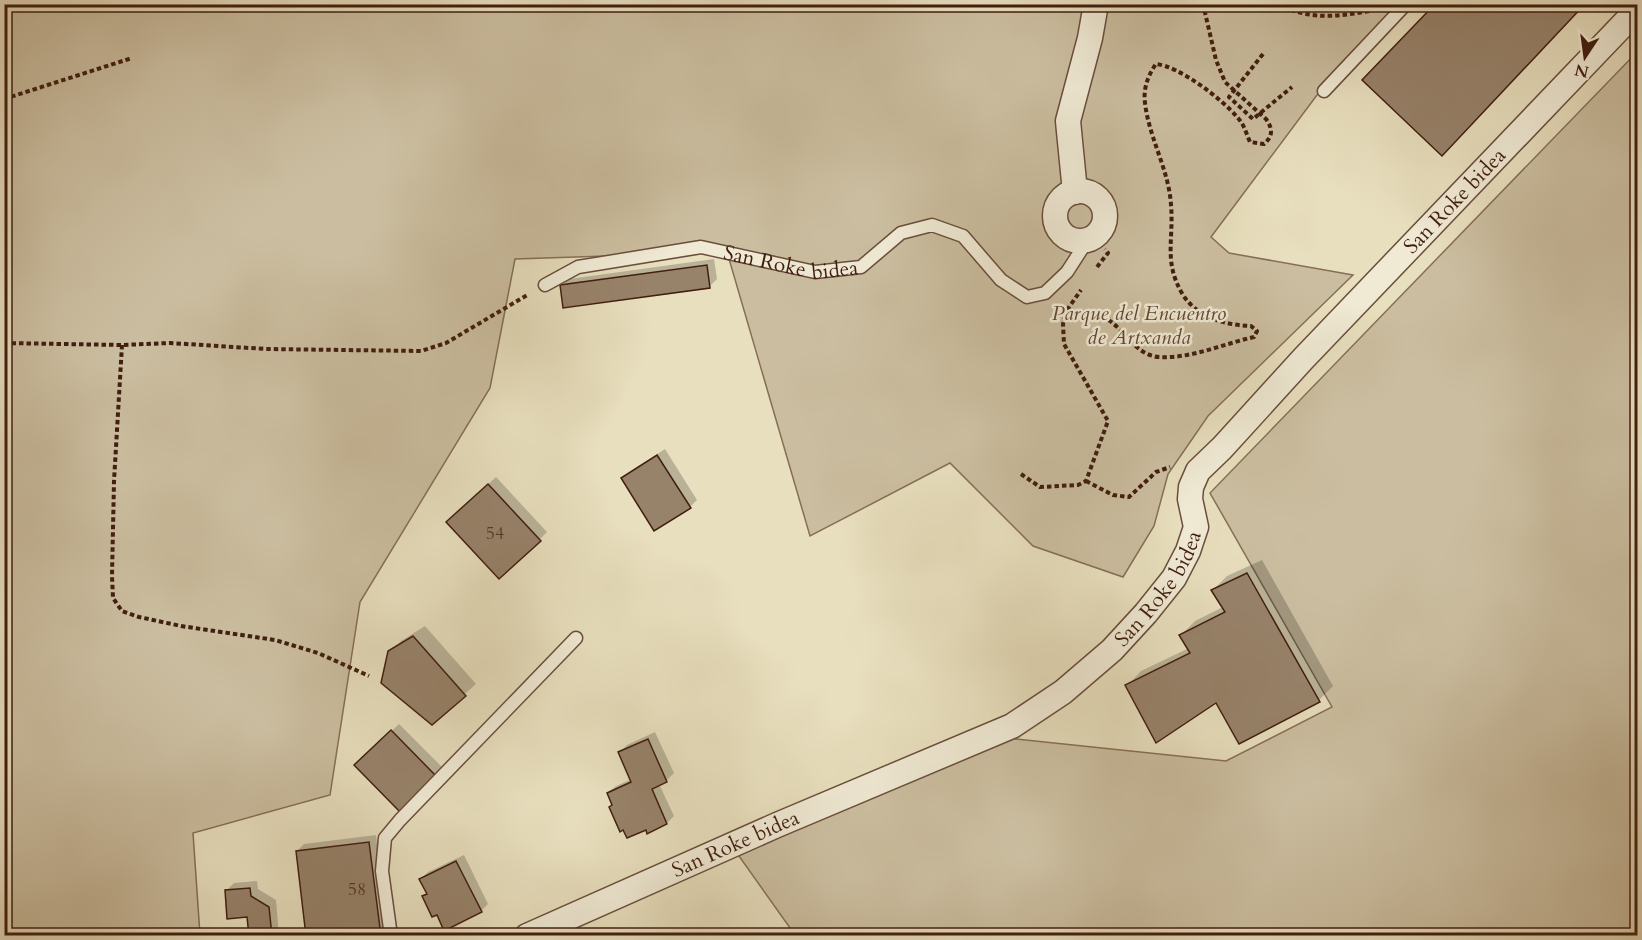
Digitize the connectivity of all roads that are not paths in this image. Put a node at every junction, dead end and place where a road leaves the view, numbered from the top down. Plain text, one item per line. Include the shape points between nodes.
1 (1096, 4) edge
2 (1402, 9) edge
3 (1638, 9) edge
4 (1324, 91) dead end
5 (1075, 192) junction
6 (1087, 241) junction
7 (545, 285) road end
8 (576, 638) dead end
9 (391, 936) edge
10 (527, 936) edge

1 - 5 street via 1068,121
2 - 4 lane
3 - 10 street, San Roke bidea via 1198,471 1190,499 1196,527 1174,578 1112,650 1063,692 1012,726
5 - 6 street, San Roke bidea via 1084,191 1098,199 1105,214 1101,230
5 - 6 street via 1061,199 1055,222 1063,236
6 - 7 lane, San Roke bidea via 1053,286 1045,293 1027,297 1001,280 963,237 932,225 901,233 861,267 815,272 701,247 578,267
8 - 9 lane via 385,838 382,871

